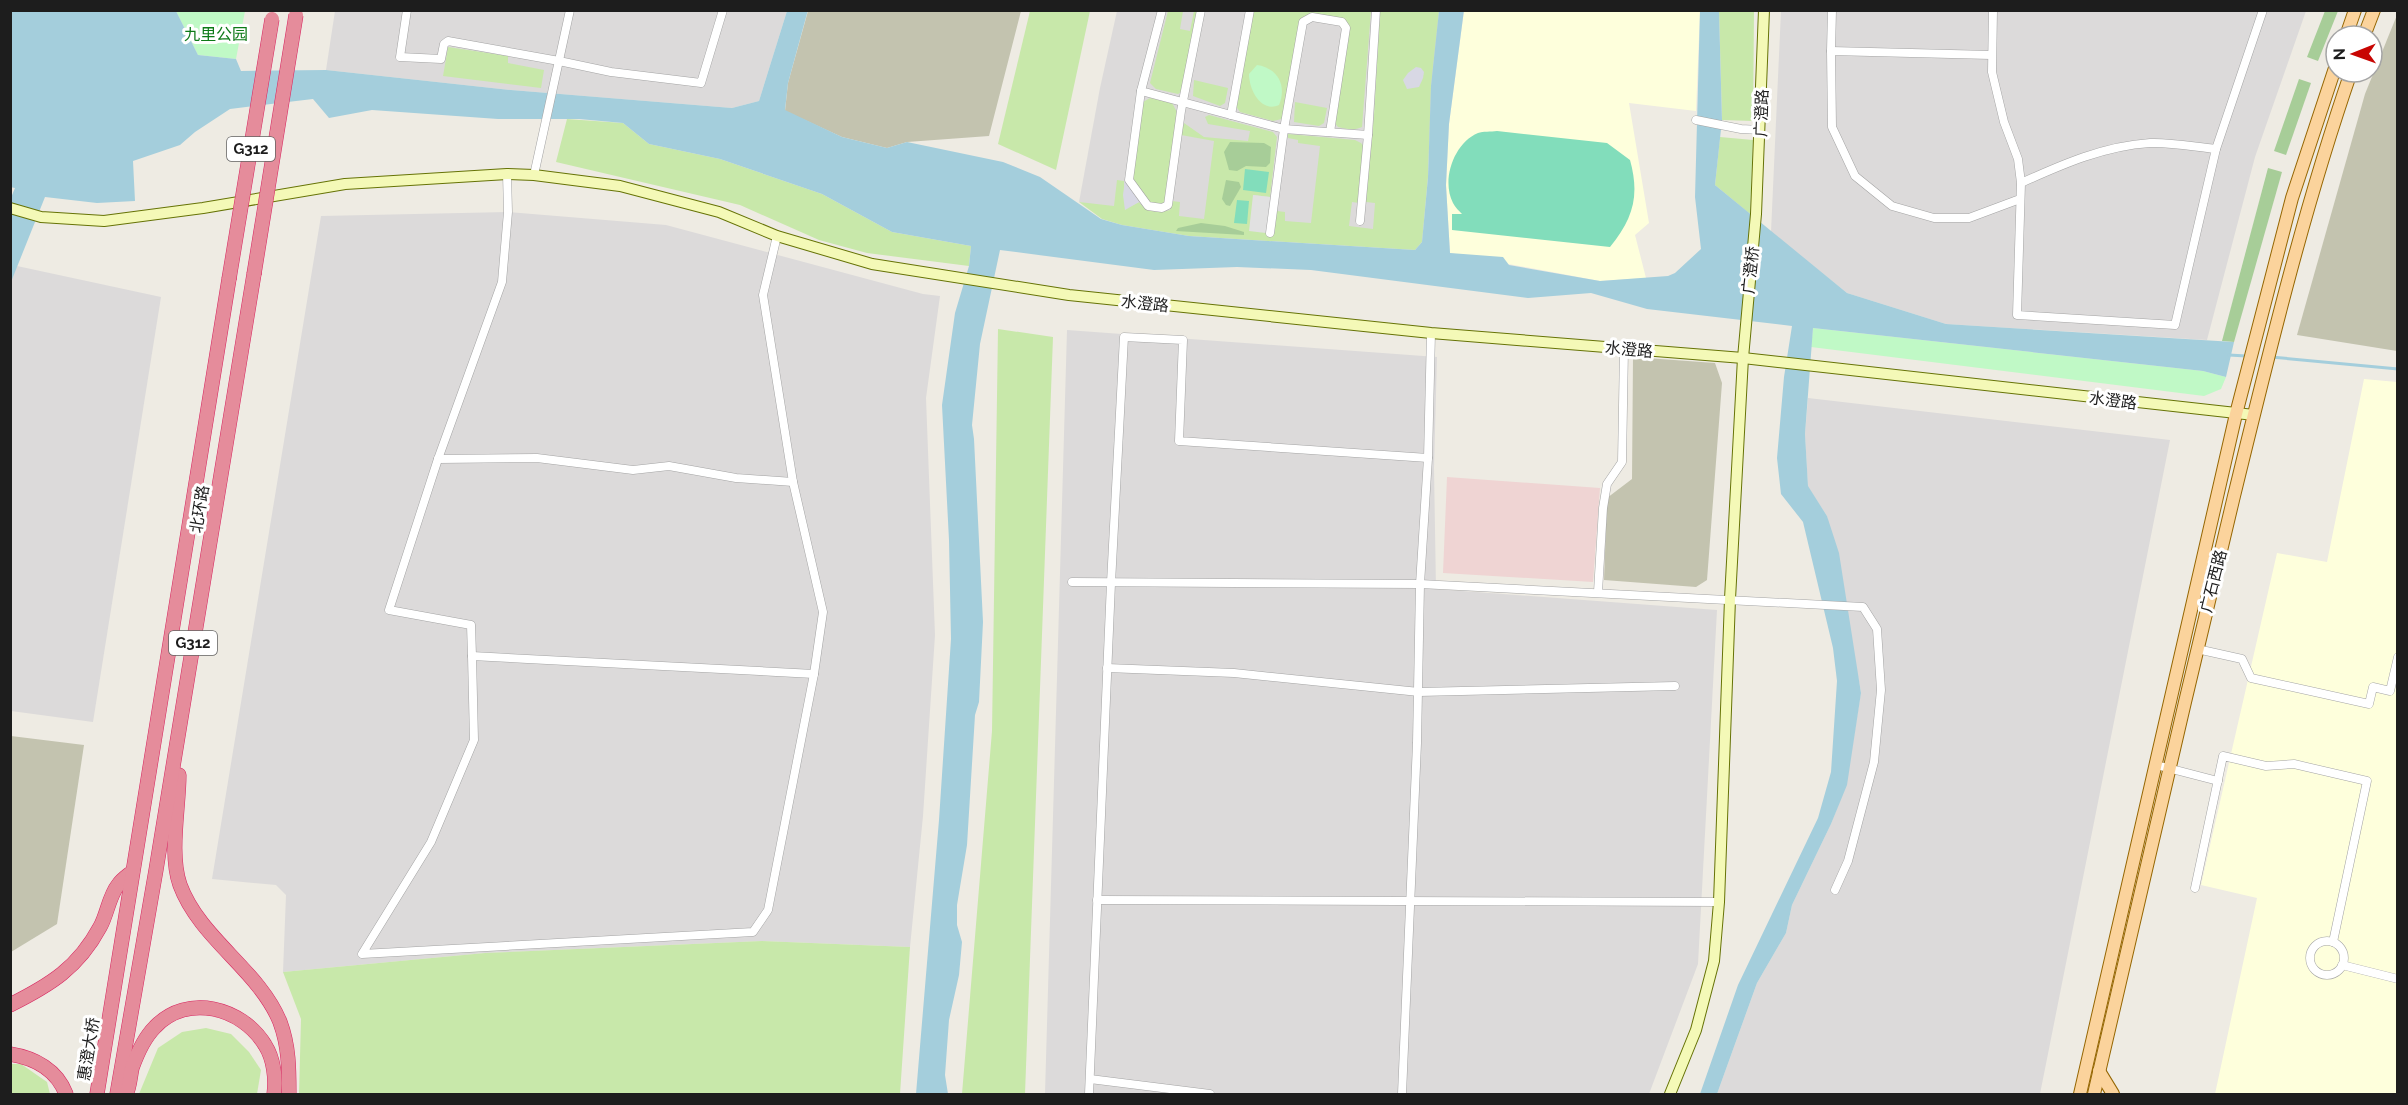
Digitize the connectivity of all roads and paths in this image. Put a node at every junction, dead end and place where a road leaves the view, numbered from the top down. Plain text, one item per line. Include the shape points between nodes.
1 (407, 10) edge
2 (570, 10) edge
3 (723, 10) edge
4 (1162, 10) edge
5 (1201, 10) edge
6 (1250, 10) edge
7 (1376, 10) edge
8 (1764, 10) edge
9 (1832, 10) edge
10 (1993, 10) edge
11 (2263, 10) edge
12 (297, 13) edge
13 (273, 15) edge
14 (1831, 51) junction
15 (1991, 55) junction
16 (559, 60) junction
17 (2330, 84) edge
18 (2347, 84) edge
19 (1141, 91) junction
20 (1183, 103) junction
21 (1231, 115) junction
22 (1696, 120) dead end
23 (1284, 129) junction
24 (1760, 130) junction
25 (1330, 132) junction
26 (1368, 135) junction
27 (2216, 149) junction
28 (507, 174) junction
29 (534, 175) junction
30 (2021, 183) junction
31 (2020, 199) junction
32 (10, 208) edge
33 (1756, 214) joint
34 (1360, 221) dead end
35 (1270, 233) dead end
36 (777, 236) junction
37 (1431, 333) junction
38 (1624, 349) junction
39 (1743, 358) junction
40 (2236, 414) junction
41 (2254, 415) junction
42 (1428, 458) junction
43 (438, 459) junction
44 (793, 482) junction
45 (1072, 582) dead end
46 (1111, 583) junction
47 (1420, 584) junction
48 (1598, 592) junction
49 (1730, 599) junction
50 (2197, 649) junction
51 (472, 656) junction
52 (2397, 657) edge
53 (1107, 668) junction
54 (814, 674) junction
55 (1675, 686) dead end
56 (1419, 692) junction
57 (179, 730) junction
58 (2156, 765) junction
59 (2170, 769) junction
60 (2218, 781) junction
61 (132, 872) junction
62 (2195, 888) dead end
63 (1836, 890) dead end
64 (1097, 900) junction
65 (1409, 900) junction
66 (1719, 902) junction
67 (2333, 942) junction
68 (2342, 965) junction
69 (2397, 978) edge
70 (10, 1005) edge
71 (111, 1008) joint
72 (10, 1054) edge
73 (2099, 1071) junction
74 (1090, 1078) junction
75 (66, 1095) edge
76 (97, 1095) edge
77 (117, 1095) edge
78 (126, 1095) edge
79 (274, 1095) edge
80 (289, 1095) edge
81 (1089, 1095) edge
82 (1210, 1095) edge
83 (1402, 1095) edge
84 (1670, 1095) edge
85 (2080, 1095) edge
86 (2094, 1095) edge
87 (2113, 1095) edge

1 - 16 street via 400,57 441,59 448,41
2 - 16 street
3 - 16 street via 702,83 611,72
4 - 19 street
5 - 20 street
6 - 21 street
7 - 26 street
8 - 24 street, 广澄路
9 - 14 street
10 - 15 street
11 - 27 street
12 - 57 highway, 北环路 / G312, bridge
13 - 61 highway, 北环路 / G312, bridge
14 - 15 street
14 - 31 street via 1832,127 1855,176 1892,206 1934,218 1969,218
15 - 30 street
16 - 29 street
17 - 40 main road via 2292,198
18 - 41 main road, 广石西路 via 2323,154
19 - 20 street
19 - 20 street via 1129,180 1144,204 1155,208 1168,205
20 - 21 street
21 - 23 street
22 - 24 street
23 - 25 street
23 - 25 street via 1303,21 1312,17 1342,22 1346,28
23 - 35 street
24 - 33 street, 广澄路
25 - 26 street
26 - 34 street
27 - 30 street via 2151,143 2104,151 2073,159
27 - 31 street via 2175,325 2016,315
28 - 29 street, 水澄路
28 - 32 street, 水澄路 via 345,184 104,221 41,217
28 - 43 street via 502,282
29 - 36 street, 水澄路 via 620,186 719,212
30 - 31 street
33 - 39 street, 广澄桥
36 - 37 street, 水澄路 via 872,264 956,279 1070,295
36 - 44 street via 763,295
37 - 38 street, 水澄路
37 - 42 street
38 - 39 street, 水澄路
38 - 48 street via 1622,462 1607,484
39 - 40 street, 水澄路
39 - 49 street, 广澄桥
40 - 41 street, 水澄路
40 - 58 main road
41 - 50 main road, 广石西路
42 - 46 street via 1179,441 1183,340 1124,337
42 - 47 street
43 - 44 street via 537,458 633,470 669,466 736,478
43 - 51 street via 388,610 471,625
44 - 54 street via 823,612
45 - 46 street
46 - 47 street
46 - 53 street
47 - 48 street
47 - 56 street
48 - 49 street
49 - 63 street via 1863,607 1877,629 1881,690 1874,762 1848,861
49 - 66 street, 广澄桥
50 - 52 street via 2242,659 2251,678 2369,704 2373,687 2390,691
50 - 59 main road, 广石西路
51 - 54 street
51 - 54 street via 474,740 431,842 362,954 753,932 768,910
53 - 56 street via 1234,673
53 - 64 street
55 - 56 street
56 - 65 street
57 - 77 highway, 北环路 / G312
57 - 80 highway via 174,835 179,882 212,936 265,997 279,1020 286,1042
58 - 59 street
58 - 85 main road
59 - 60 street
59 - 73 main road, 广石西路
60 - 62 street
60 - 67 street via 2223,756 2266,766 2294,765 2367,781
61 - 70 highway via 117,886 101,926 84,954 38,991
61 - 71 highway, 北环路 / G312
64 - 65 street
64 - 74 street
65 - 66 street
65 - 83 street
66 - 84 street, 广澄桥 via 1714,961 1696,1030
67 - 68 street via 2343,954
67 - 68 street via 2322,941 2313,948 2311,963 2318,972 2328,974
68 - 69 street
71 - 76 highway, 惠澄大桥 / G312
72 - 75 highway via 27,1057 48,1068
73 - 86 main road, 广石西路
73 - 87 main road
74 - 81 street
74 - 82 street
78 - 79 highway via 132,1068 155,1026 169,1015 203,1006 241,1019 252,1028 267,1047 273,1066

